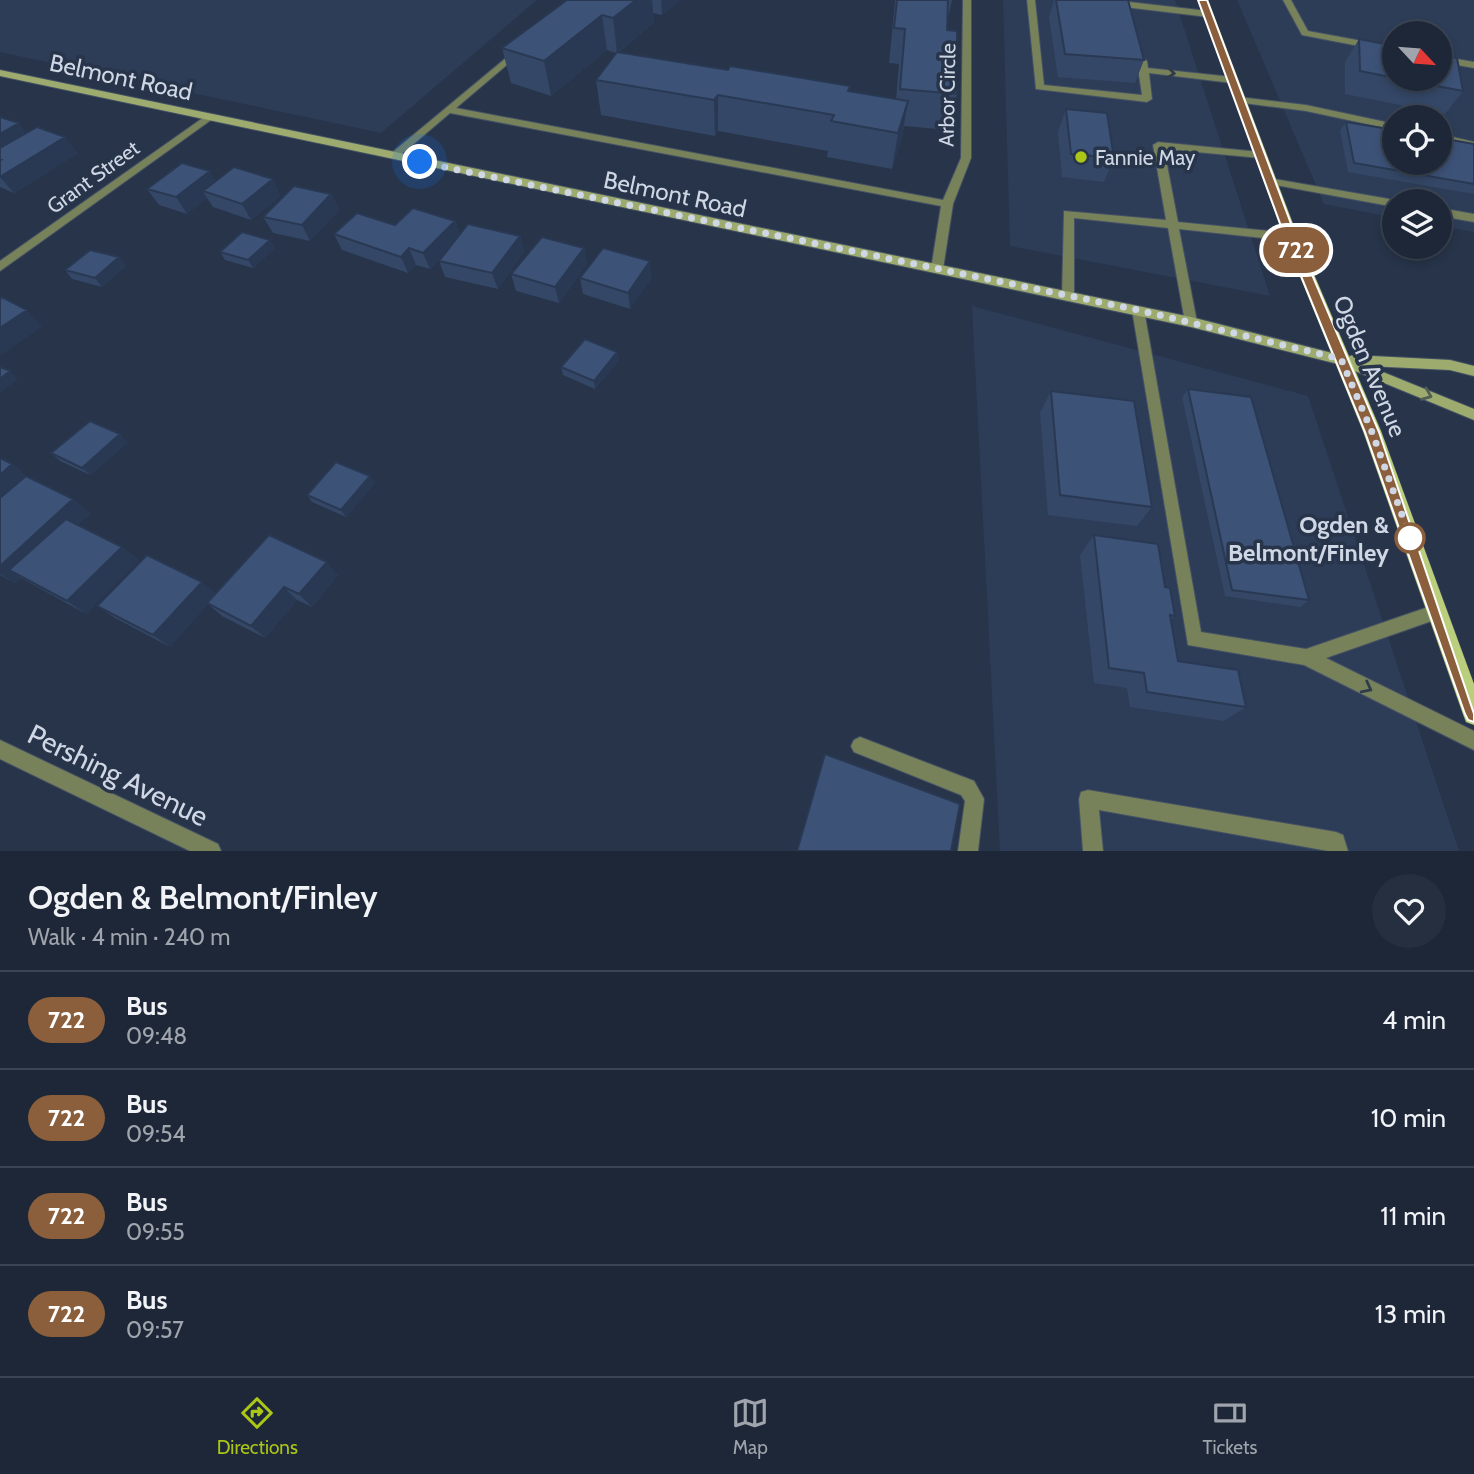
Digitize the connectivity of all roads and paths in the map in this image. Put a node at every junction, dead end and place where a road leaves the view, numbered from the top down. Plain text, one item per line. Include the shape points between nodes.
1 (967, 0) edge
2 (1031, 0) edge
3 (1091, 0) edge
4 (1203, 0) edge
5 (1287, 0) edge
6 (1129, 5) junction
7 (1208, 14) junction
8 (1132, 18) edge
9 (528, 42) edge
10 (1138, 44) edge
11 (1382, 48) edge
12 (1452, 61) edge
13 (1474, 65) edge
14 (1144, 70) junction
15 (0, 73) edge
16 (1232, 80) junction
17 (1239, 100) junction
18 (448, 110) junction
19 (207, 118) junction
20 (1382, 125) edge
21 (1452, 140) edge
22 (1474, 145) edge
23 (1260, 155) junction
24 (393, 156) junction
25 (1269, 181) junction
26 (1382, 202) edge
27 (947, 204) junction
28 (1452, 214) edge
29 (1474, 218) edge
30 (1175, 225) junction
31 (1291, 237) junction
32 (0, 267) edge
33 (937, 269) junction
34 (1068, 297) junction
35 (1138, 310) junction
36 (1191, 322) junction
37 (1341, 359) junction
38 (1474, 372) edge
39 (1474, 415) edge
40 (1437, 612) junction
41 (1306, 657) junction
42 (1474, 714) edge
43 (1474, 741) edge
44 (860, 746) dead end
45 (0, 749) edge
46 (211, 851) edge
47 (968, 851) edge
48 (1093, 851) edge
49 (1338, 851) edge

1 - 27 street, Arbor Circle via 966,158
2 - 14 street via 1039,87 1147,99
3 - 6 street
4 - 7 main road, Ogden Avenue
5 - 11 street via 1305,33
6 - 7 street
6 - 8 street
7 - 16 main road, Ogden Avenue
9 - 18 street
10 - 14 street
12 - 13 street
14 -> 16 street
15 - 19 main road, Belmont Road
16 - 17 main road, Ogden Avenue
17 - 20 street via 1306,108
17 - 23 main road, Ogden Avenue
18 - 24 street
18 - 27 street
19 - 24 main road, Belmont Road
19 - 32 street, Grant Street
21 - 22 street
23 - 25 main road, Ogden Avenue
23 - 30 street via 1158,145
24 - 33 main road, Belmont Road
25 - 26 street
25 - 31 main road, Ogden Avenue
27 - 33 street, Arbor Circle
28 - 29 street
30 - 31 street
30 - 34 street via 1068,214
30 - 36 street
31 - 37 main road, Ogden Avenue
33 - 34 main road, Belmont Road
34 - 35 main road, Belmont Road
35 - 36 main road, Belmont Road
35 - 41 street via 1194,639
36 - 37 main road, Belmont Road
37 - 38 main road via 1450,365
37 -> 39 main road
37 - 40 main road, Ogden Avenue
40 - 41 street
40 - 42 main road, Ogden Avenue
41 -> 43 street
44 - 47 street via 967,788 975,799
45 - 46 street, Pershing Avenue
48 - 49 street via 1088,799 1336,842

